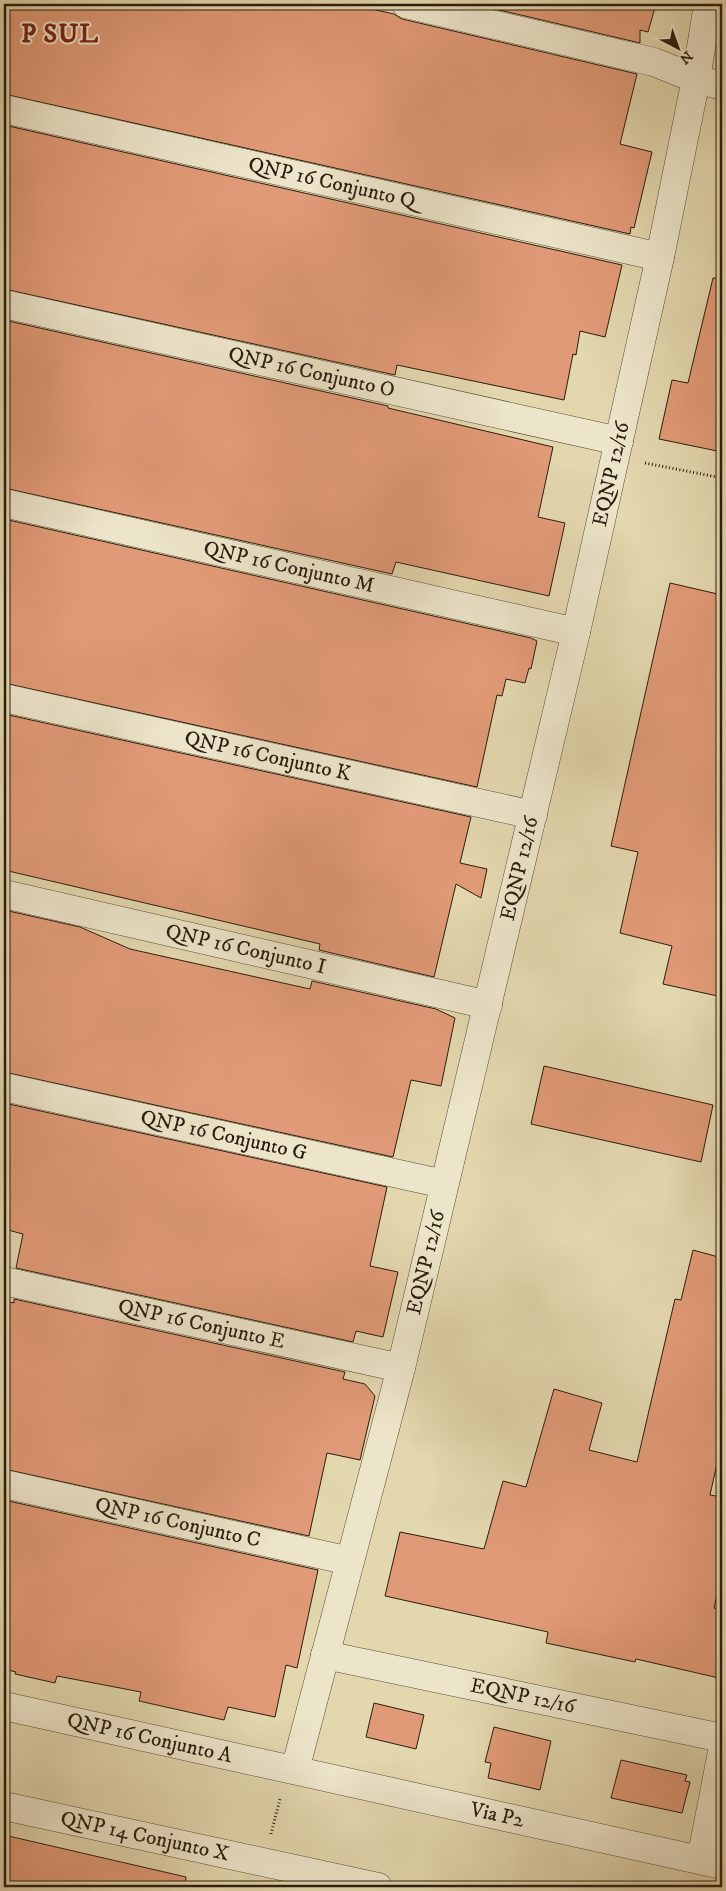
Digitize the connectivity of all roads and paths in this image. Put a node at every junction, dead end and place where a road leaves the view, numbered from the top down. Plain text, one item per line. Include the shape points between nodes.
1 (406, 4) edge
2 (708, 4) edge
3 (696, 79) junction
4 (722, 86) edge
5 (4, 109) edge
6 (660, 257) junction
7 (4, 304) edge
8 (617, 449) junction
9 (722, 478) edge
10 (4, 503) edge
11 (576, 632) junction
12 (4, 698) edge
13 (533, 814) junction
14 (4, 894) edge
15 (488, 1005) junction
16 (4, 1087) edge
17 (444, 1184) junction
18 (4, 1281) edge
19 (400, 1368) junction
20 (4, 1484) edge
21 (350, 1561) junction
22 (325, 1655) junction
23 (4, 1706) edge
24 (722, 1738) edge
25 (722, 1752) edge
26 (295, 1770) junction
27 (4, 1806) edge
28 (711, 1863) edge
29 (277, 1872) edge
30 (378, 1887) edge

1 - 3 street via 654,62
2 - 3 street, EQNP 12/16
3 - 4 street
3 - 6 street, EQNP 12/16
5 - 6 street, QNP 16 Conjunto Q
6 - 8 street, EQNP 12/16
7 - 8 street, QNP 16 Conjunto O
8 - 9 path
8 - 11 street, EQNP 12/16
10 - 11 street, QNP 16 Conjunto M
11 - 13 street, EQNP 12/16
12 - 13 street, QNP 16 Conjunto K
13 - 15 street, EQNP 12/16
14 - 15 street, QNP 16 Conjunto I
15 - 17 street, EQNP 12/16
16 - 17 street, QNP 16 Conjunto G
17 - 19 street, EQNP 12/16
18 - 19 street, QNP 16 Conjunto E
19 - 21 street, EQNP 12/16
20 - 21 street, QNP 16 Conjunto C
21 - 22 street, EQNP 12/16
22 - 24 street, EQNP 12/16
22 - 26 street, EQNP 12/16
23 - 26 street, QNP 16 Conjunto A
25 - 28 street
26 - 28 street, Via P2
26 - 29 path via 281,1793
27 - 29 street, QNP 14 Conjunto X
29 - 30 street

